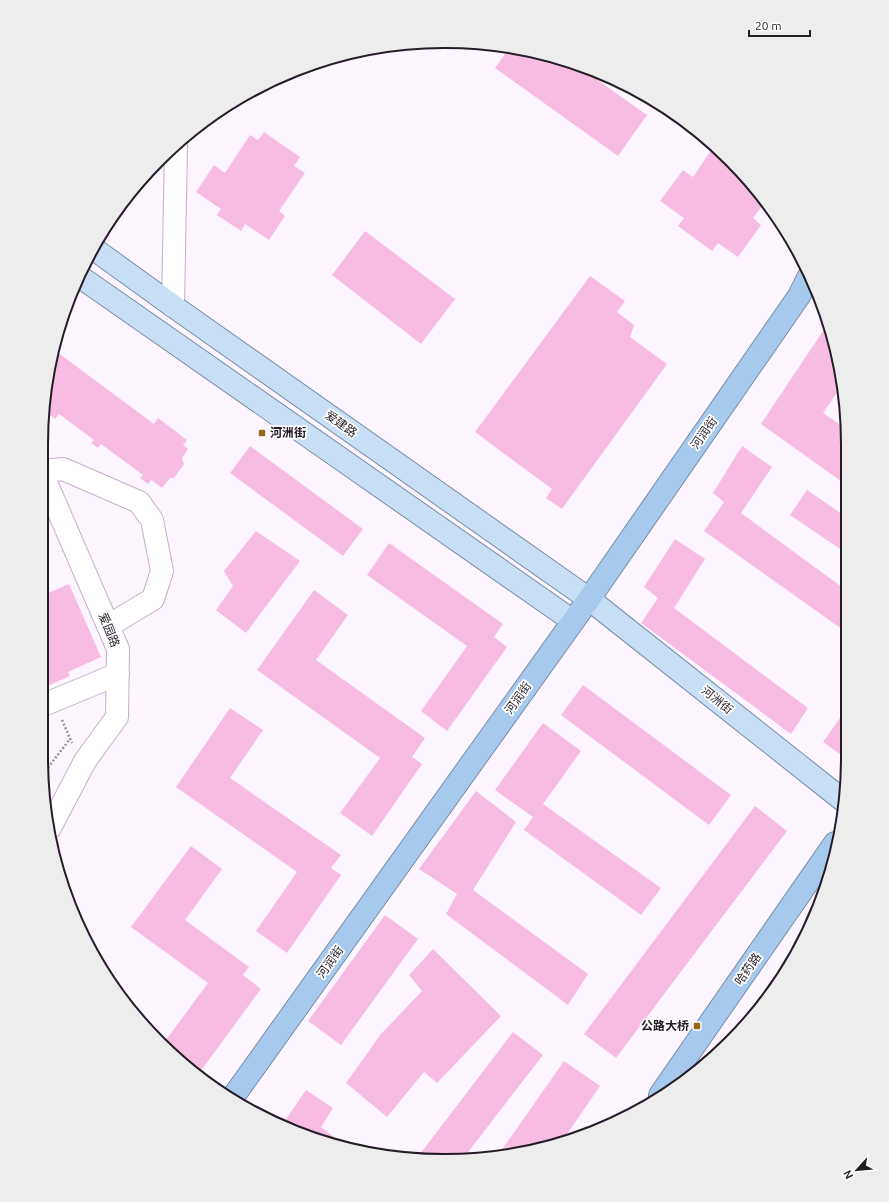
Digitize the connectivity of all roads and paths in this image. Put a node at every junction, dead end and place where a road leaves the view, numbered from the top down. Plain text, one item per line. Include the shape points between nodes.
1 (176, 153) edge
2 (98, 252) edge
3 (84, 280) edge
4 (809, 288) edge
5 (172, 306) junction
6 (48, 471) edge
7 (48, 486) edge
8 (589, 599) junction
9 (573, 621) junction
10 (108, 626) junction
11 (118, 674) junction
12 (48, 704) edge
13 (48, 706) edge
14 (70, 739) junction
15 (48, 767) edge
16 (82, 767) junction
17 (839, 797) edge
18 (53, 822) edge
19 (829, 852) edge
20 (666, 1086) edge
21 (235, 1094) edge

1 - 5 street
2 - 5 main road, 爱建路
3 - 9 main road
4 - 8 highway, 河润街
5 - 8 main road, 爱建路
6 - 10 street via 64,469 139,502 152,520 162,571 153,599
7 - 10 street, 爱园路
8 - 9 highway, 河润街
8 - 17 main road, 河洲街
9 - 21 highway, 河润街
10 - 11 street, 爱园路 via 118,649
11 - 12 street
11 - 16 street, 爱园路 via 117,717
13 - 14 path
14 - 15 path
14 - 16 path
16 - 18 street, 爱园路
19 - 20 highway, 哈药路

